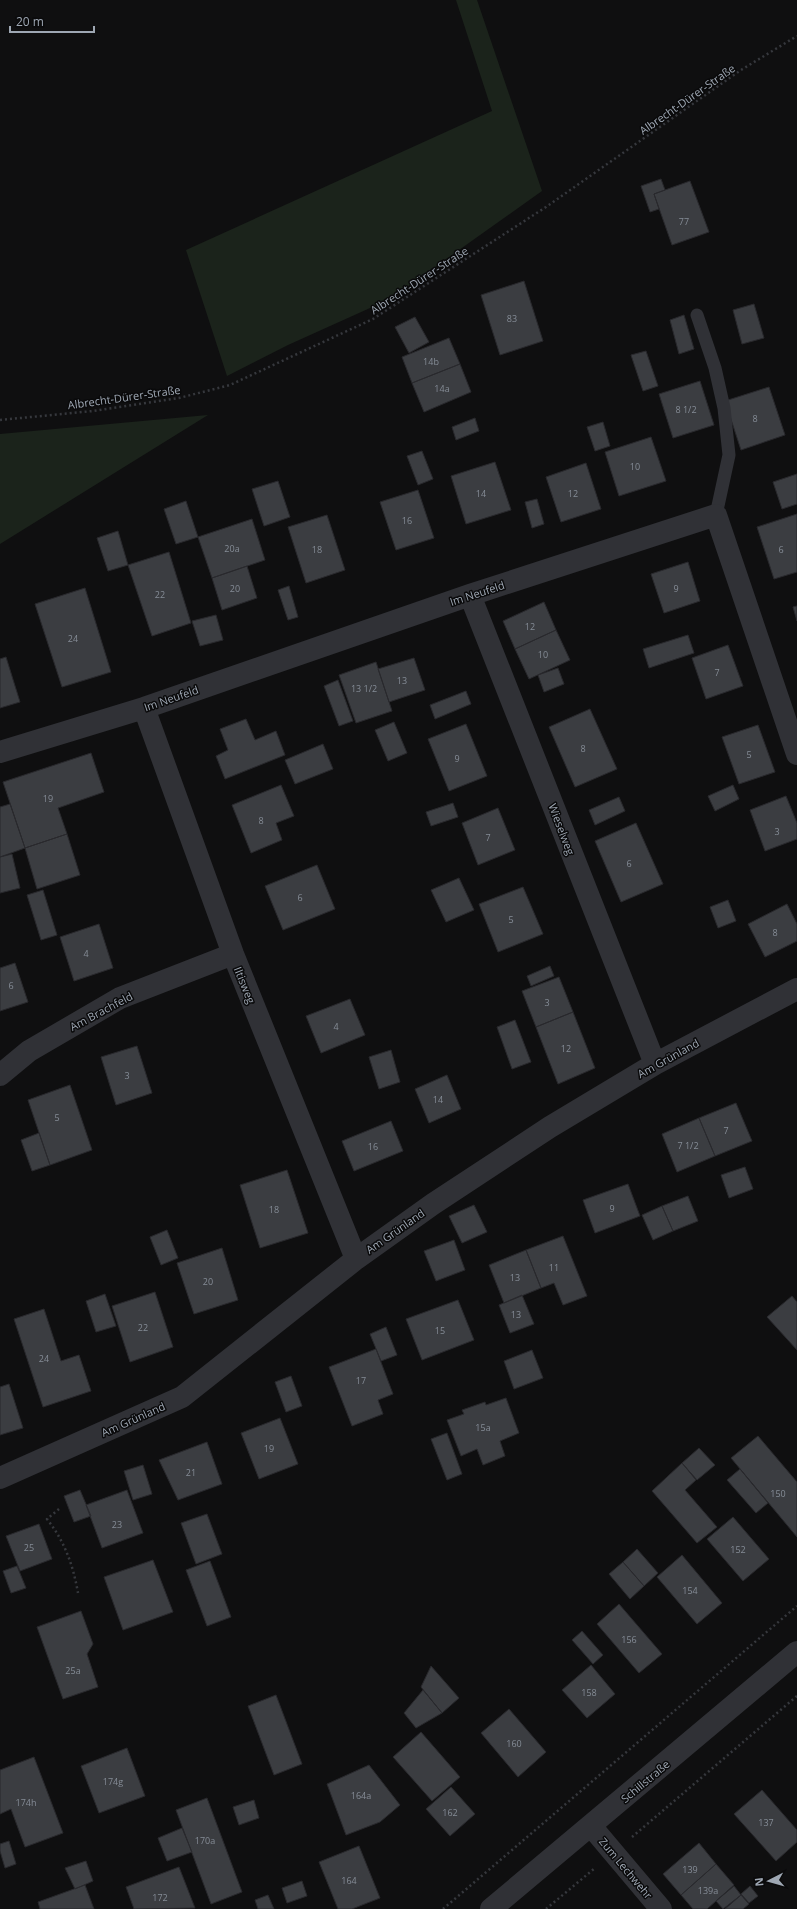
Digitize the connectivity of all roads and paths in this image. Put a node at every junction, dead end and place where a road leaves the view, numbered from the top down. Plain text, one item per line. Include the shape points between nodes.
1 (797, 36) edge
2 (697, 315) dead end
3 (0, 420) edge
4 (716, 515) junction
5 (470, 595) junction
6 (144, 708) junction
7 (0, 752) edge
8 (797, 754) edge
9 (233, 954) junction
10 (797, 989) edge
11 (655, 1064) junction
12 (0, 1075) edge
13 (356, 1258) junction
14 (0, 1478) edge
15 (59, 1509) dead end
16 (78, 1593) dead end
17 (797, 1606) edge
18 (797, 1652) edge
19 (797, 1696) edge
20 (591, 1826) junction
21 (613, 1853) junction
22 (443, 1909) edge
23 (491, 1909) edge
24 (546, 1909) edge
25 (661, 1909) edge

1 - 3 path, Albrecht-Dürer-Straße via 735,75 546,207 373,319 230,385 179,398 92,411
2 - 4 lane via 715,368 724,408 729,455
4 - 5 street, Im Neufeld
4 - 8 street
5 - 6 street, Im Neufeld
5 - 11 street, Wieselweg
6 - 7 street, Im Neufeld
6 - 9 street, Iltisweg
9 - 12 street, Am Brachfeld via 120,998 29,1051
9 - 13 street, Iltisweg
10 - 11 street, Am Grünland
11 - 13 street, Am Grünland via 550,1127
13 - 14 street, Am Grünland via 182,1397
15 - 16 path via 47,1519 58,1533 72,1564
17 - 22 path
18 - 20 street, Schillstraße
19 - 21 path
20 - 21 street, Zum Lechwehr
20 - 23 street, Schillstraße
21 - 24 path
21 - 25 street, Zum Lechwehr

